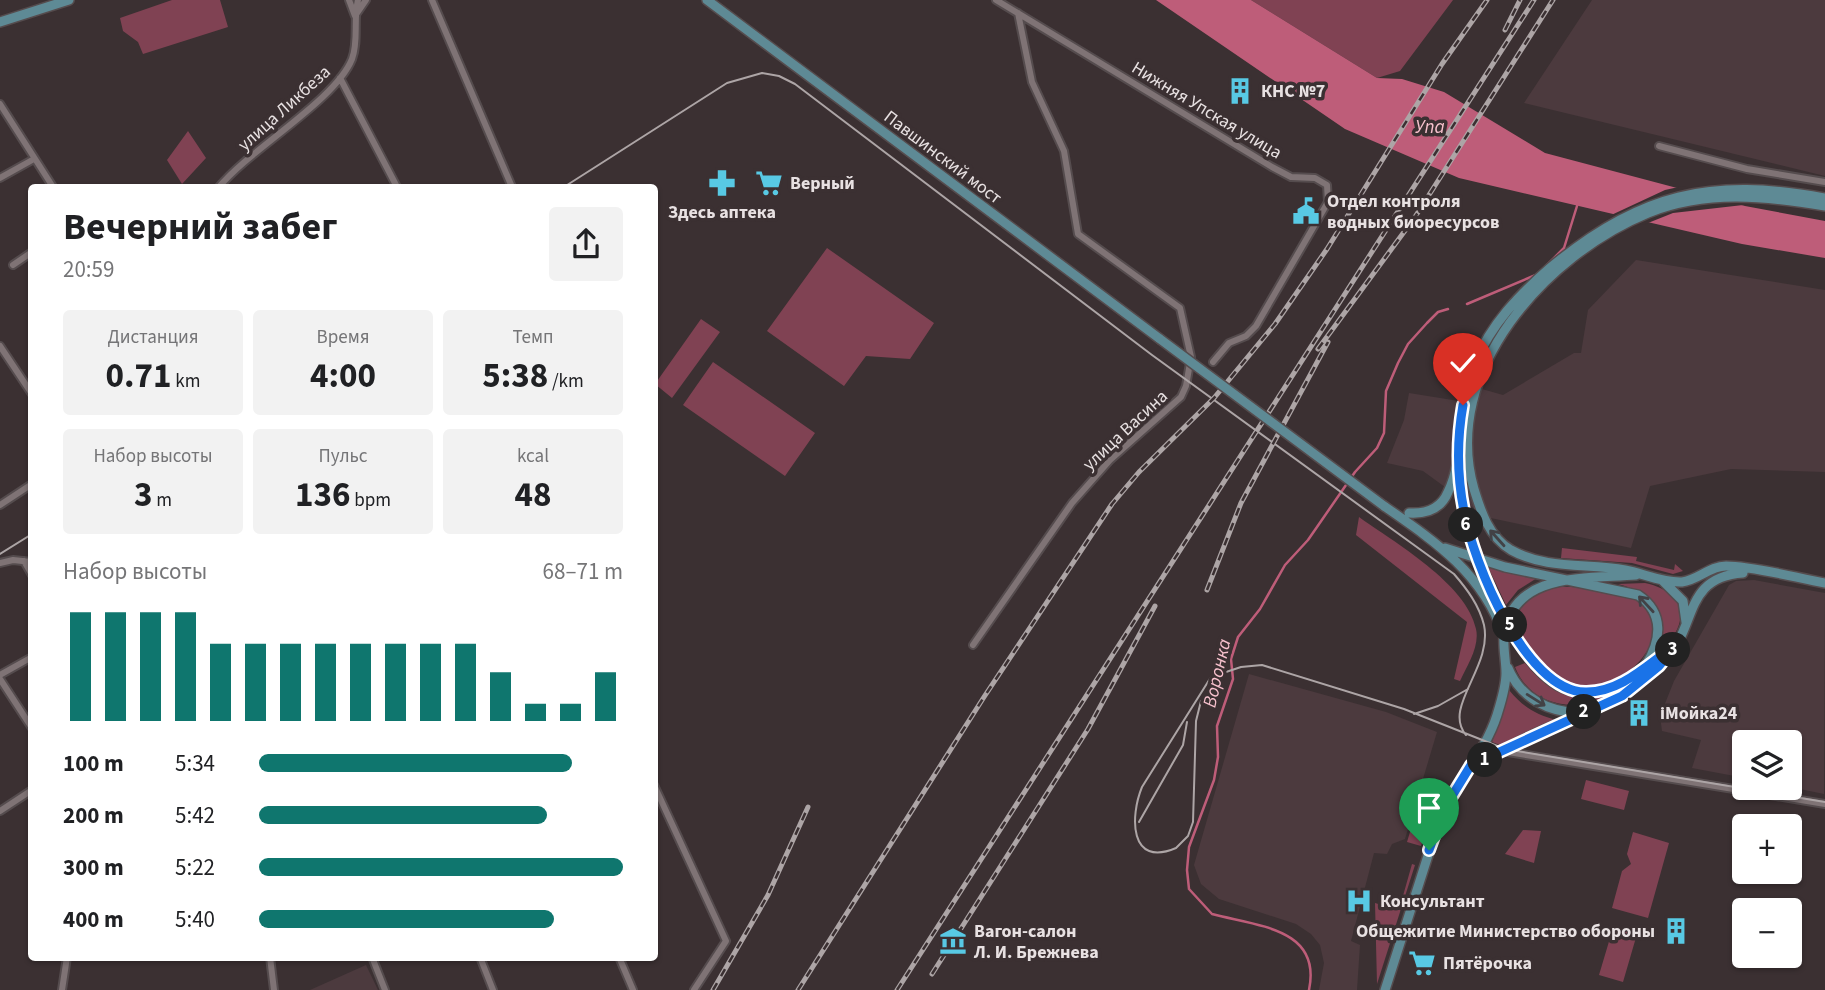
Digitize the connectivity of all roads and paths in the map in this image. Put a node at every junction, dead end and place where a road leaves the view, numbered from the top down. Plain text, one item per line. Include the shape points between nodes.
1 (69, 0) edge
2 (349, 0) edge
3 (358, 0) edge
4 (366, 0) edge
5 (432, 0) edge
6 (707, 0) edge
7 (996, 0) edge
8 (1018, 13) junction
9 (355, 18) junction
10 (0, 22) edge
11 (340, 78) junction
12 (0, 104) edge
13 (1659, 146) dead end
14 (34, 159) junction
15 (0, 178) edge
16 (1825, 182) edge
17 (51, 184) edge
18 (222, 184) edge
19 (395, 184) edge
20 (511, 184) edge
21 (1799, 197) junction
22 (1825, 198) edge
23 (1825, 206) edge
24 (28, 255) edge
25 (13, 265) dead end
26 (0, 346) edge
27 (1213, 362) dead end
28 (28, 388) edge
29 (1460, 436) junction
30 (28, 487) edge
31 (0, 505) edge
32 (1409, 513) dead end
33 (1445, 548) junction
34 (28, 562) edge
35 (0, 563) edge
36 (1758, 572) junction
37 (1644, 574) junction
38 (1660, 578) junction
39 (1574, 580) junction
40 (1825, 583) edge
41 (1686, 622) junction
42 (1504, 636) junction
43 (1677, 644) junction
44 (973, 645) dead end
45 (28, 660) edge
46 (1506, 663) junction
47 (1646, 665) junction
48 (0, 677) edge
49 (1582, 713) junction
50 (28, 722) edge
51 (1484, 745) junction
52 (1502, 751) junction
53 (1471, 765) junction
54 (28, 793) edge
55 (658, 794) edge
56 (1825, 804) edge
57 (0, 811) edge
58 (66, 961) edge
59 (270, 961) edge
60 (373, 961) edge
61 (482, 961) edge
62 (621, 961) edge
63 (62, 990) edge
64 (274, 990) edge
65 (384, 990) edge
66 (493, 990) edge
67 (633, 990) edge
68 (694, 990) edge
69 (1386, 990) edge
70 (1391, 990) edge

1 - 10 main road
2 - 9 street
3 - 9 street, улица Ликбеза
4 - 9 street
5 - 20 street
6 - 33 main road, Павшинский мост, bridge
7 - 8 street, Нижняя Упская улица
8 - 27 street, Нижняя Упская улица via 1291,177 1315,178 1327,185 1328,202 1255,326 1229,343
8 - 44 street, улица Васина via 1032,82 1064,151 1078,234 1175,302 1184,315 1191,357 1181,397 1110,460 1072,503
9 - 11 street, улица Ликбеза via 353,56
11 - 18 street, улица Ликбеза
11 - 19 street
12 - 14 street
13 - 16 street via 1736,167
14 - 15 street
14 - 17 street
21 - 22 main road
21 - 23 main road
21 - 29 main road via 1738,188 1686,193 1637,209 1580,243 1535,282 1490,334 1469,380
37 -> 21 main road via 1558,565 1522,556 1501,544 1489,528 1469,473 1472,406 1484,366 1502,332 1534,294 1585,250 1638,218 1705,198
24 - 25 street
26 - 28 street
29 - 32 main road, bridge via 1446,496 1431,510
29 - 47 main road, bridge via 1461,492 1472,547 1532,663 1565,689 1589,692 1629,679
30 - 31 street
33 - 39 main road via 1506,567
33 - 42 main road via 1483,590
34 - 35 street via 13,559
36 - 38 main road via 1727,566 1682,582
36 - 40 main road
36 - 41 main road via 1730,574 1713,581 1697,598
37 - 38 main road
37 - 39 main road
38 - 41 main road via 1683,601
39 - 42 main road via 1529,590 1513,608
47 -> 39 main road via 1659,631 1648,604 1632,592
41 - 43 main road
42 - 46 main road
43 - 47 main road
43 - 49 main road via 1630,691
45 - 48 street
46 -> 49 main road via 1518,687 1531,699 1557,711
46 - 51 main road via 1501,699
48 - 50 street
49 - 52 main road
51 - 52 main road
51 - 53 main road
52 - 53 main road
52 - 56 street
53 - 69 main road via 1440,818
54 - 57 street
55 - 68 street via 726,941
58 - 63 street
59 - 64 street
60 - 65 street
61 - 66 street
62 - 67 street
69 - 70 street

